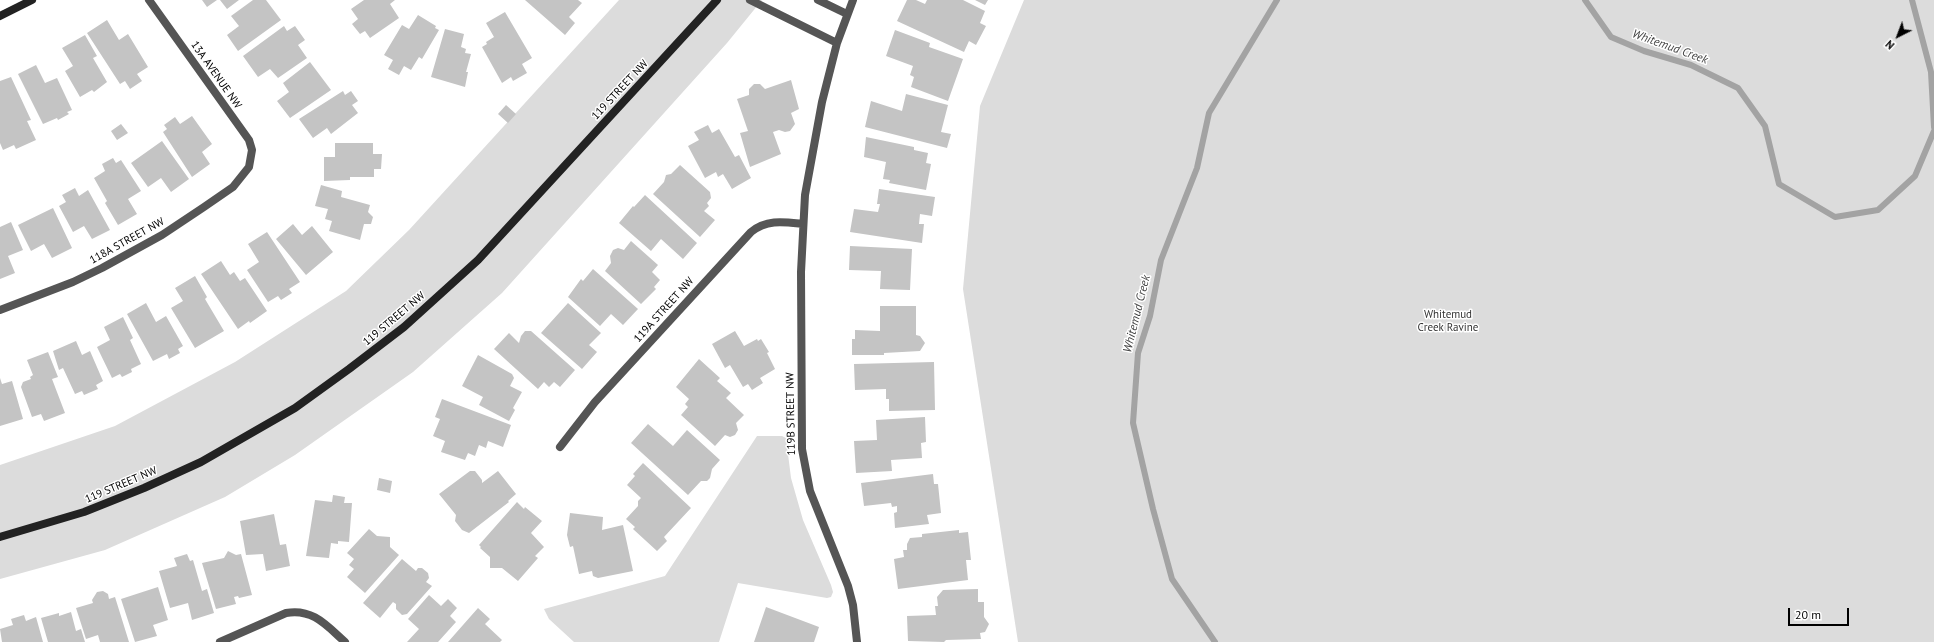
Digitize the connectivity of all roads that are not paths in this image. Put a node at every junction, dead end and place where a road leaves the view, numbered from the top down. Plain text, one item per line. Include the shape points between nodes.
1 (32, 0) edge
2 (149, 0) edge
3 (717, 0) edge
4 (750, 0) edge
5 (818, 0) edge
6 (853, 0) edge
7 (847, 14) junction
8 (0, 16) edge
9 (837, 43) junction
10 (249, 167) joint
11 (803, 224) junction
12 (0, 310) edge
13 (560, 447) dead end
14 (0, 537) edge
15 (220, 642) edge
16 (345, 642) edge
17 (857, 642) edge

1 - 8 street
2 - 10 street, 13A AVENUE NW via 249,140 252,150
3 - 14 street, 119 STREET NW via 478,260 404,327 349,369 295,408 200,462 84,512
4 - 9 street
5 - 7 street
6 - 7 street
7 - 9 street
9 - 11 street via 808,171
10 - 12 street, 118A STREET NW via 233,187 162,235 73,282
11 - 13 street, 119A STREET NW via 771,222 758,226 751,232 595,402
11 - 17 street, 119B STREET NW via 802,449 813,498 848,586
15 - 16 street via 286,613 298,611 314,616

